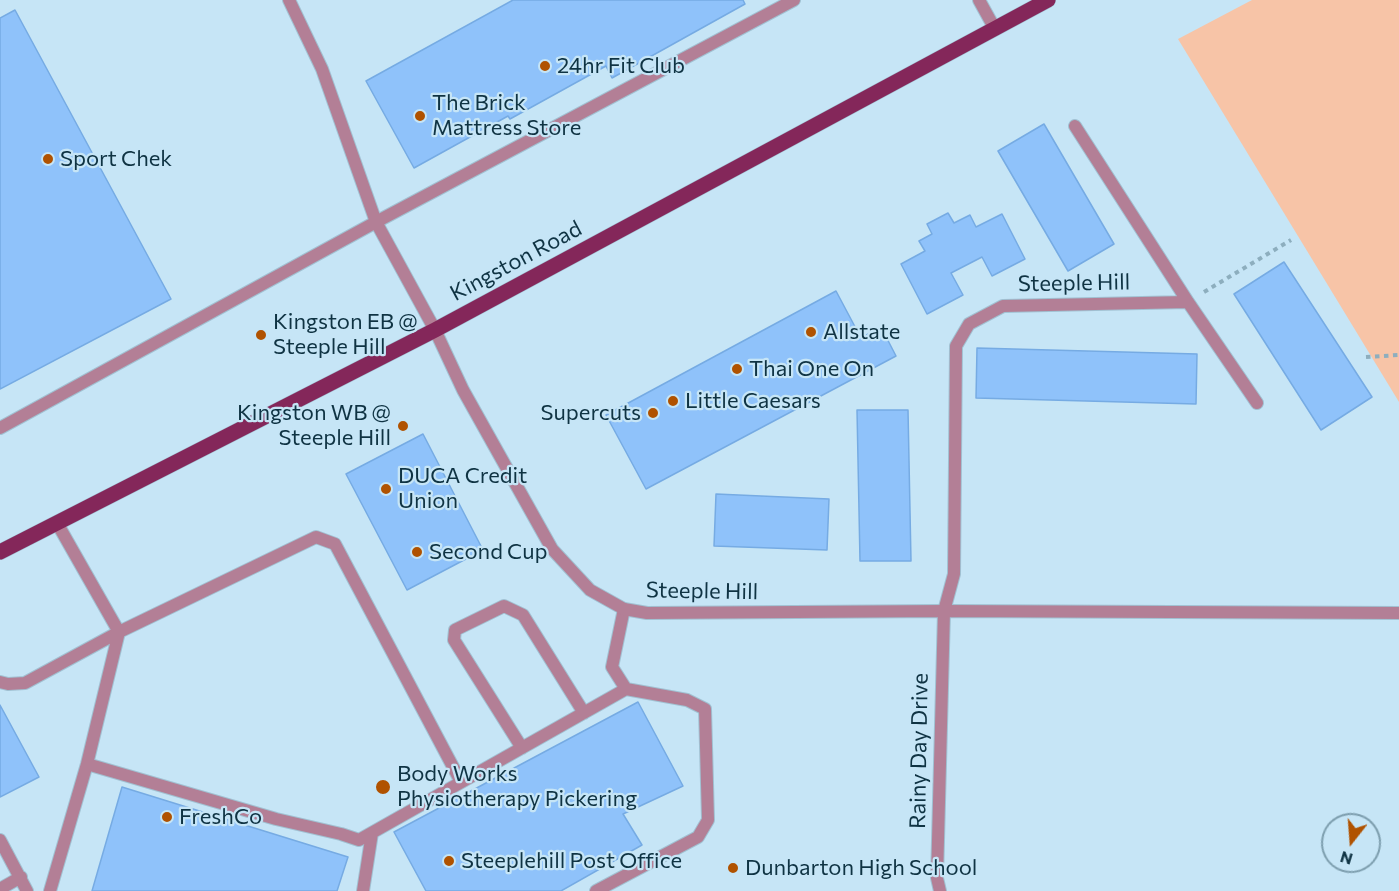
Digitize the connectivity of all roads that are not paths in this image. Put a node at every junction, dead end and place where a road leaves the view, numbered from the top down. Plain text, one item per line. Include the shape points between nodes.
1 (289, 0) edge
2 (794, 0) edge
3 (980, 0) edge
4 (1048, 0) edge
5 (995, 29) junction
6 (1076, 126) dead end
7 (376, 222) junction
8 (1188, 302) junction
9 (435, 330) junction
10 (1257, 404) dead end
11 (0, 428) edge
12 (57, 523) junction
13 (0, 552) edge
14 (624, 609) junction
15 (944, 611) junction
16 (1399, 613) edge
17 (118, 632) junction
18 (4, 683) edge
19 (626, 689) junction
20 (584, 712) junction
21 (522, 748) junction
22 (87, 764) junction
23 (461, 782) junction
24 (372, 833) junction
25 (0, 840) edge
26 (21, 877) junction
27 (0, 889) edge
28 (27, 891) edge
29 (50, 891) edge
30 (363, 891) edge
31 (596, 891) edge
32 (940, 891) edge

1 - 7 street, Steeple Hill via 322,69
2 - 7 street
3 - 5 street
4 - 5 main road, Kingston Road
5 - 9 main road, Kingston Road
6 - 8 street, Steeple Hill
7 - 9 street, Steeple Hill
7 - 11 street
8 - 10 street, Steeple Hill
8 - 15 street, Steeple Hill via 1003,306 969,324 956,346 954,574
9 - 12 main road, Kingston Road
9 - 14 street, Steeple Hill via 463,390 552,549 590,590
12 - 13 main road, Kingston Road
12 - 17 street
14 - 15 street, Steeple Hill via 647,613
14 - 19 street via 612,667
15 - 16 street, Steeple Hill
15 - 32 street, Rainy Day Drive
17 - 18 street via 25,683
17 - 22 street
17 - 23 street via 316,537 335,544
19 - 20 street
19 - 31 street via 687,700 705,709 708,820 698,837
20 - 21 street
20 - 21 street via 523,615 504,606 455,630 454,640
21 - 23 street
22 - 24 street via 359,840
22 - 29 street
23 - 24 street
24 - 30 street
25 - 26 street
26 - 27 street
26 - 28 street

